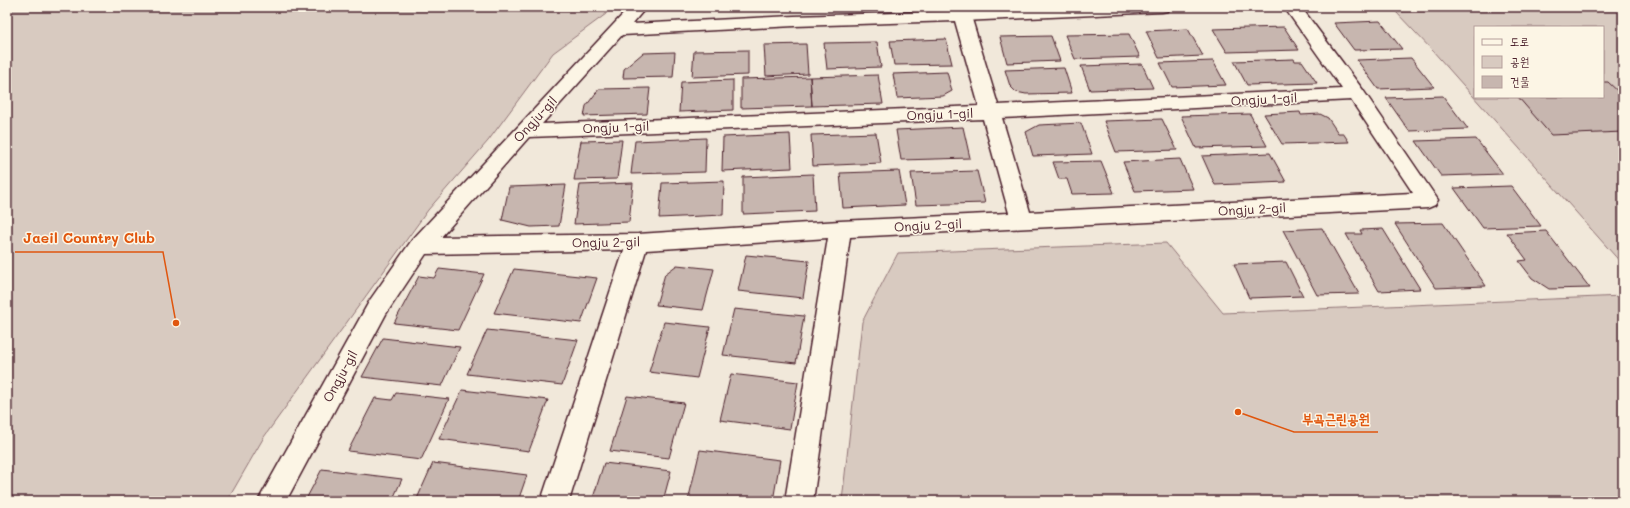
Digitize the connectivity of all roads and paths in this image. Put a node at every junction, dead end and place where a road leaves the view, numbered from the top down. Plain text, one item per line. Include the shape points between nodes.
1 (636, 7) edge
2 (1162, 7) edge
3 (1292, 7) edge
4 (1127, 8) edge
5 (960, 11) edge
6 (794, 14) edge
7 (617, 30) junction
8 (1356, 94) junction
9 (990, 112) junction
10 (524, 131) junction
11 (1022, 220) junction
12 (840, 229) junction
13 (638, 242) junction
14 (420, 246) junction
15 (272, 501) edge
16 (555, 501) edge
17 (799, 501) edge

1 - 7 street, Ongju-gil
2 - 4 street
3 - 8 street, Ongju 2-gil
4 - 5 street
5 - 6 street
5 - 9 street
6 - 7 street
7 - 10 street, Ongju-gil
8 - 9 street, Ongju 1-gil
8 - 11 street, Ongju 2-gil via 1428,200
9 - 10 street, Ongju 1-gil
9 - 11 street
10 - 14 street, Ongju-gil
11 - 12 street, Ongju 2-gil
12 - 13 street, Ongju 2-gil
12 - 17 street
13 - 14 street, Ongju 2-gil
13 - 16 street
14 - 15 street, Ongju-gil via 378,307

